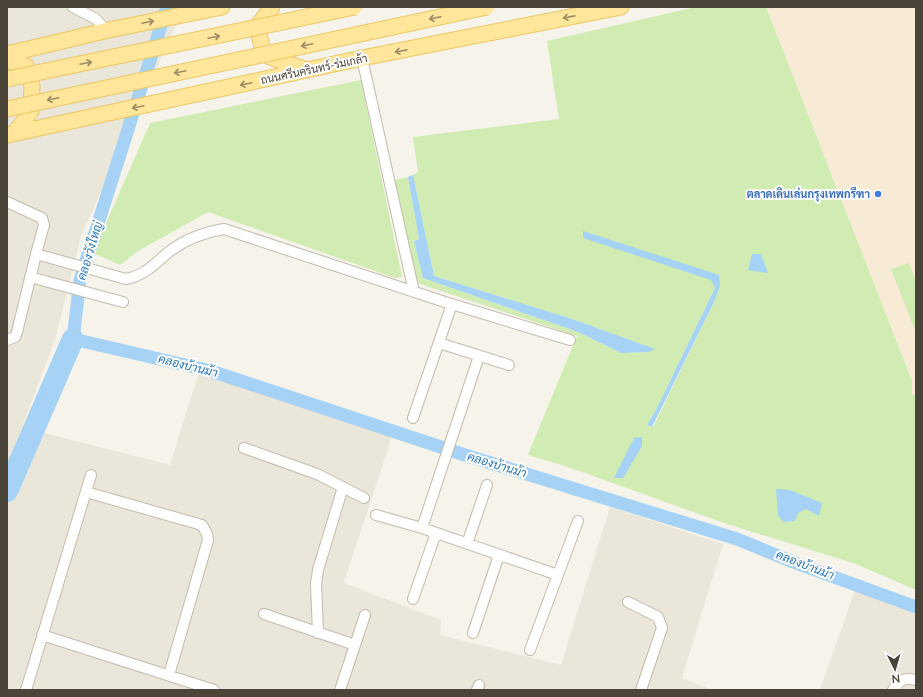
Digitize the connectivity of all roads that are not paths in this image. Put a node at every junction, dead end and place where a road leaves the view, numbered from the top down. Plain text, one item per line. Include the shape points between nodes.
1 (73, 7) edge
2 (272, 7) edge
3 (355, 7) edge
4 (486, 7) edge
5 (621, 7) edge
6 (219, 8) edge
7 (108, 31) junction
8 (7, 54) edge
9 (362, 58) junction
10 (7, 60) edge
11 (308, 71) junction
12 (7, 79) edge
13 (7, 108) edge
14 (11, 134) edge
15 (7, 202) edge
16 (40, 255) junction
17 (35, 278) junction
18 (414, 292) junction
19 (123, 302) dead end
20 (452, 304) junction
21 (7, 340) edge
22 (570, 340) dead end
23 (438, 343) junction
24 (479, 356) junction
25 (509, 366) dead end
26 (413, 418) dead end
27 (244, 448) dead end
28 (91, 475) dead end
29 (487, 485) dead end
30 (343, 487) junction
31 (86, 492) junction
32 (364, 498) dead end
33 (376, 514) dead end
34 (578, 521) dead end
35 (422, 528) junction
36 (436, 533) junction
37 (467, 544) junction
38 (500, 555) junction
39 (558, 575) junction
40 (413, 599) dead end
41 (628, 602) dead end
42 (264, 614) dead end
43 (365, 615) dead end
44 (318, 633) junction
45 (473, 633) dead end
46 (42, 635) junction
47 (354, 645) junction
48 (530, 650) dead end
49 (169, 675) junction
50 (916, 680) edge
51 (26, 690) edge
52 (214, 690) edge
53 (340, 690) edge
54 (641, 690) edge
55 (893, 690) edge

1 - 7 street via 96,19
2 - 11 main road via 259,24 258,36 263,51 270,57
12 -> 3 main road, bridge
4 -> 13 main road, bridge
5 -> 9 main road, ถนนศรีนครินทร์-ร่มเกล้า
7 -> 6 main road
7 - 8 main road
9 - 11 main road, ถนนศรีนครินทร์-ร่มเกล้า
9 - 18 street
10 - 14 main road via 26,66 32,86 31,111
11 -> 14 main road, ถนนศรีนครินทร์-ร่มเกล้า
15 - 16 street via 42,218 44,225
16 - 17 street
16 - 18 street via 126,279 146,272 170,251 196,237 224,229
17 - 19 street
17 - 21 street via 15,337
18 - 20 street
20 - 22 street
20 - 23 street
23 - 24 street
23 - 26 street
24 - 25 street
24 - 35 street
27 - 30 street via 317,474
28 - 31 street
29 - 37 street
30 - 32 street
30 - 44 street via 318,570
31 - 46 street
31 - 49 street via 202,525 208,534
33 - 35 street
34 - 39 street
35 - 36 street
36 - 37 street
36 - 40 street
37 - 38 street
38 - 39 street
38 - 45 street
39 - 48 street
41 - 54 street via 658,617 662,628
42 - 44 street
43 - 47 street
44 - 47 street
46 - 49 street
46 - 51 street
47 - 53 street
49 - 52 street
50 - 55 street via 901,680

